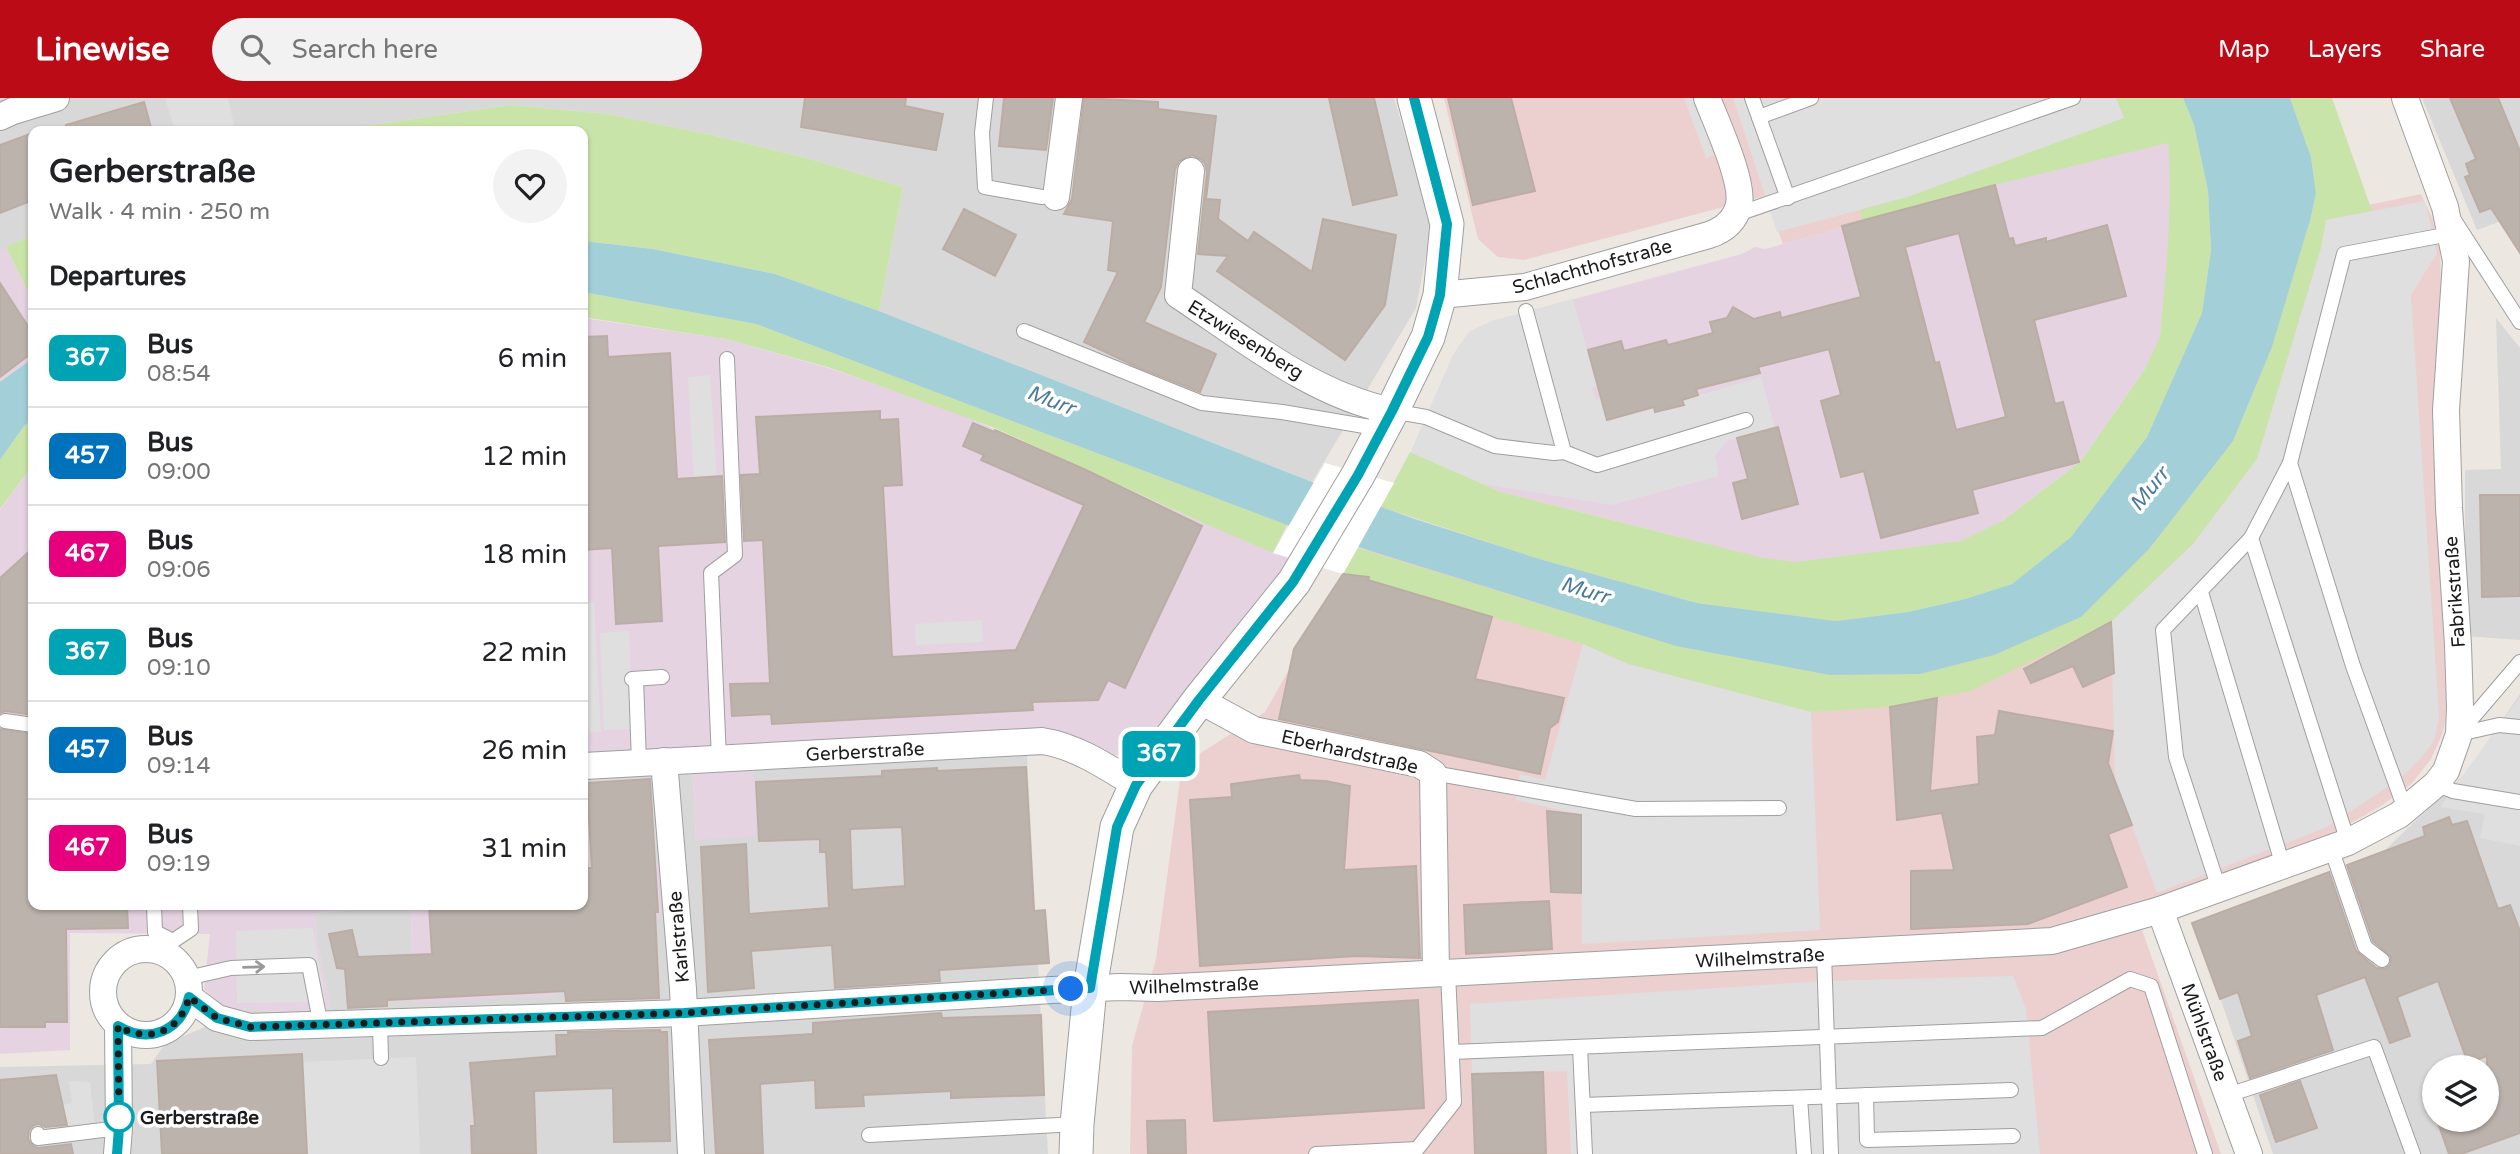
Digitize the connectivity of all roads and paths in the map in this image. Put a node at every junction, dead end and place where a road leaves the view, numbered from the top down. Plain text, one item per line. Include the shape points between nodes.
1 (56, 98) edge
2 (986, 98) edge
3 (1069, 98) edge
4 (1414, 98) edge
5 (1707, 98) edge
6 (1752, 98) edge
7 (1811, 98) edge
8 (2073, 98) edge
9 (2405, 98) edge
10 (0, 117) edge
11 (1759, 117) junction
12 (1191, 171) dead end
13 (1049, 197) joint
14 (1788, 198) junction
15 (2445, 207) junction
16 (1735, 215) junction
17 (2450, 233) junction
18 (1440, 295) junction
19 (1526, 311) dead end
20 (2520, 322) edge
21 (1024, 331) dead end
22 (727, 359) dead end
23 (1746, 420) dead end
24 (1385, 425) junction
25 (729, 430) junction
26 (714, 431) dead end
27 (1564, 452) junction
28 (2290, 463) junction
29 (2251, 538) junction
30 (2201, 592) junction
31 (2520, 662) edge
32 (662, 677) dead end
33 (1199, 700) junction
34 (5, 721) dead end
35 (28, 724) edge
36 (2520, 727) edge
37 (2459, 734) junction
38 (719, 759) junction
39 (651, 762) junction
40 (588, 766) edge
41 (1433, 773) junction
42 (2436, 784) junction
43 (1136, 785) junction
44 (2519, 802) edge
45 (1779, 808) dead end
46 (2405, 810) junction
47 (2340, 845) junction
48 (2283, 866) junction
49 (2220, 888) junction
50 (154, 910) edge
51 (190, 910) edge
52 (2160, 910) junction
53 (170, 947) junction
54 (1824, 954) junction
55 (2382, 960) dead end
56 (1442, 974) junction
57 (188, 987) junction
58 (1090, 988) junction
59 (684, 1013) junction
60 (380, 1024) junction
61 (118, 1026) junction
62 (321, 1026) junction
63 (1827, 1036) junction
64 (1580, 1047) junction
65 (1452, 1052) junction
66 (381, 1058) dead end
67 (2011, 1090) dead end
68 (1866, 1095) junction
69 (2228, 1095) junction
70 (1829, 1097) junction
71 (1800, 1098) junction
72 (1583, 1105) junction
73 (119, 1128) junction
74 (38, 1133) dead end
75 (869, 1135) dead end
76 (2013, 1136) dead end
77 (1077, 1139) edge
78 (117, 1154) edge
79 (691, 1154) edge
80 (1316, 1154) edge
81 (1585, 1154) edge
82 (1804, 1154) edge
83 (1831, 1154) edge
84 (2205, 1154) edge
85 (2249, 1154) edge
86 (2413, 1154) edge

1 - 10 street
2 - 13 lane via 982,133 985,187
3 - 13 street
4 - 18 street via 1447,224
5 - 16 street via 1740,197
6 - 11 lane
7 - 11 lane
8 - 14 lane
9 - 15 street, Fabrikstraße
11 - 14 lane
12 - 24 street, Etzwiesenberg via 1178,295 1304,376 1363,405
14 - 16 lane
15 - 17 street, Fabrikstraße
15 - 20 lane
16 - 18 street, Schlachthofstraße via 1726,227 1709,235 1525,286
17 - 28 lane via 2344,254
17 - 37 street, Fabrikstraße via 2456,261 2446,410
18 - 24 street via 1428,337
19 - 27 lane
21 - 24 lane via 1202,403
22 - 25 lane
23 - 27 lane via 1597,465
24 - 27 lane via 1426,417 1495,446
24 - 33 street via 1293,582
25 - 26 lane
25 - 38 lane via 735,555 711,573
28 - 29 lane
28 - 46 lane via 2353,666
29 - 30 lane
29 - 47 lane
30 - 48 lane
30 - 49 lane via 2163,630 2176,757
31 - 37 lane
32 - 39 lane via 634,679
33 - 41 street, Eberhardstraße via 1254,730 1419,764
33 - 43 street
34 - 35 lane
36 - 37 lane via 2498,725
37 - 42 street, Fabrikstraße via 2446,771
38 - 39 street, Gerberstraße
38 - 43 street, Gerberstraße via 1042,741 1095,760
39 - 40 street, Gerberstraße
39 - 59 street, Karlstraße
41 - 45 lane via 1636,809
41 - 56 street, Eberhardstraße
42 - 44 lane
42 - 46 street, Fabrikstraße
43 - 58 street via 1117,827
46 - 47 street, Fabrikstraße
47 - 48 street, Fabrikstraße
47 - 55 lane via 2365,947
48 - 49 street, Fabrikstraße
49 - 52 street, Fabrikstraße
50 - 53 lane via 155,932
51 - 53 lane via 191,929
52 - 54 street, Wilhelmstraße via 2052,941
52 - 69 street, Mühlstraße
53 - 57 street
53 - 61 street via 126,953 106,973 103,1001
54 - 56 street, Wilhelmstraße
54 - 63 lane
56 - 58 street, Wilhelmstraße
56 - 65 lane
57 - 61 street via 182,1016 171,1027 149,1035
57 - 62 street, Wilhelmstraße via 217,1018 250,1027
57 -> 62 lane via 231,968 309,965
58 - 59 street, Wilhelmstraße
58 - 77 street
59 - 60 street, Wilhelmstraße
59 - 79 street, Karlstraße
60 - 62 street, Wilhelmstraße
60 - 66 lane
61 - 73 street
63 - 64 lane
63 - 70 lane
63 - 84 lane via 2042,1028 2130,979 2151,986
64 - 65 lane
64 - 72 lane
65 - 80 lane via 1454,1102 1418,1150
67 - 68 lane
68 - 70 lane
68 - 76 lane via 1867,1140
69 - 85 street, Mühlstraße
69 - 86 lane via 2374,1047
70 - 71 lane
70 - 83 lane
71 - 72 lane
71 - 82 lane
72 - 81 lane
73 - 74 lane via 38,1138
73 - 78 street
75 - 77 lane

